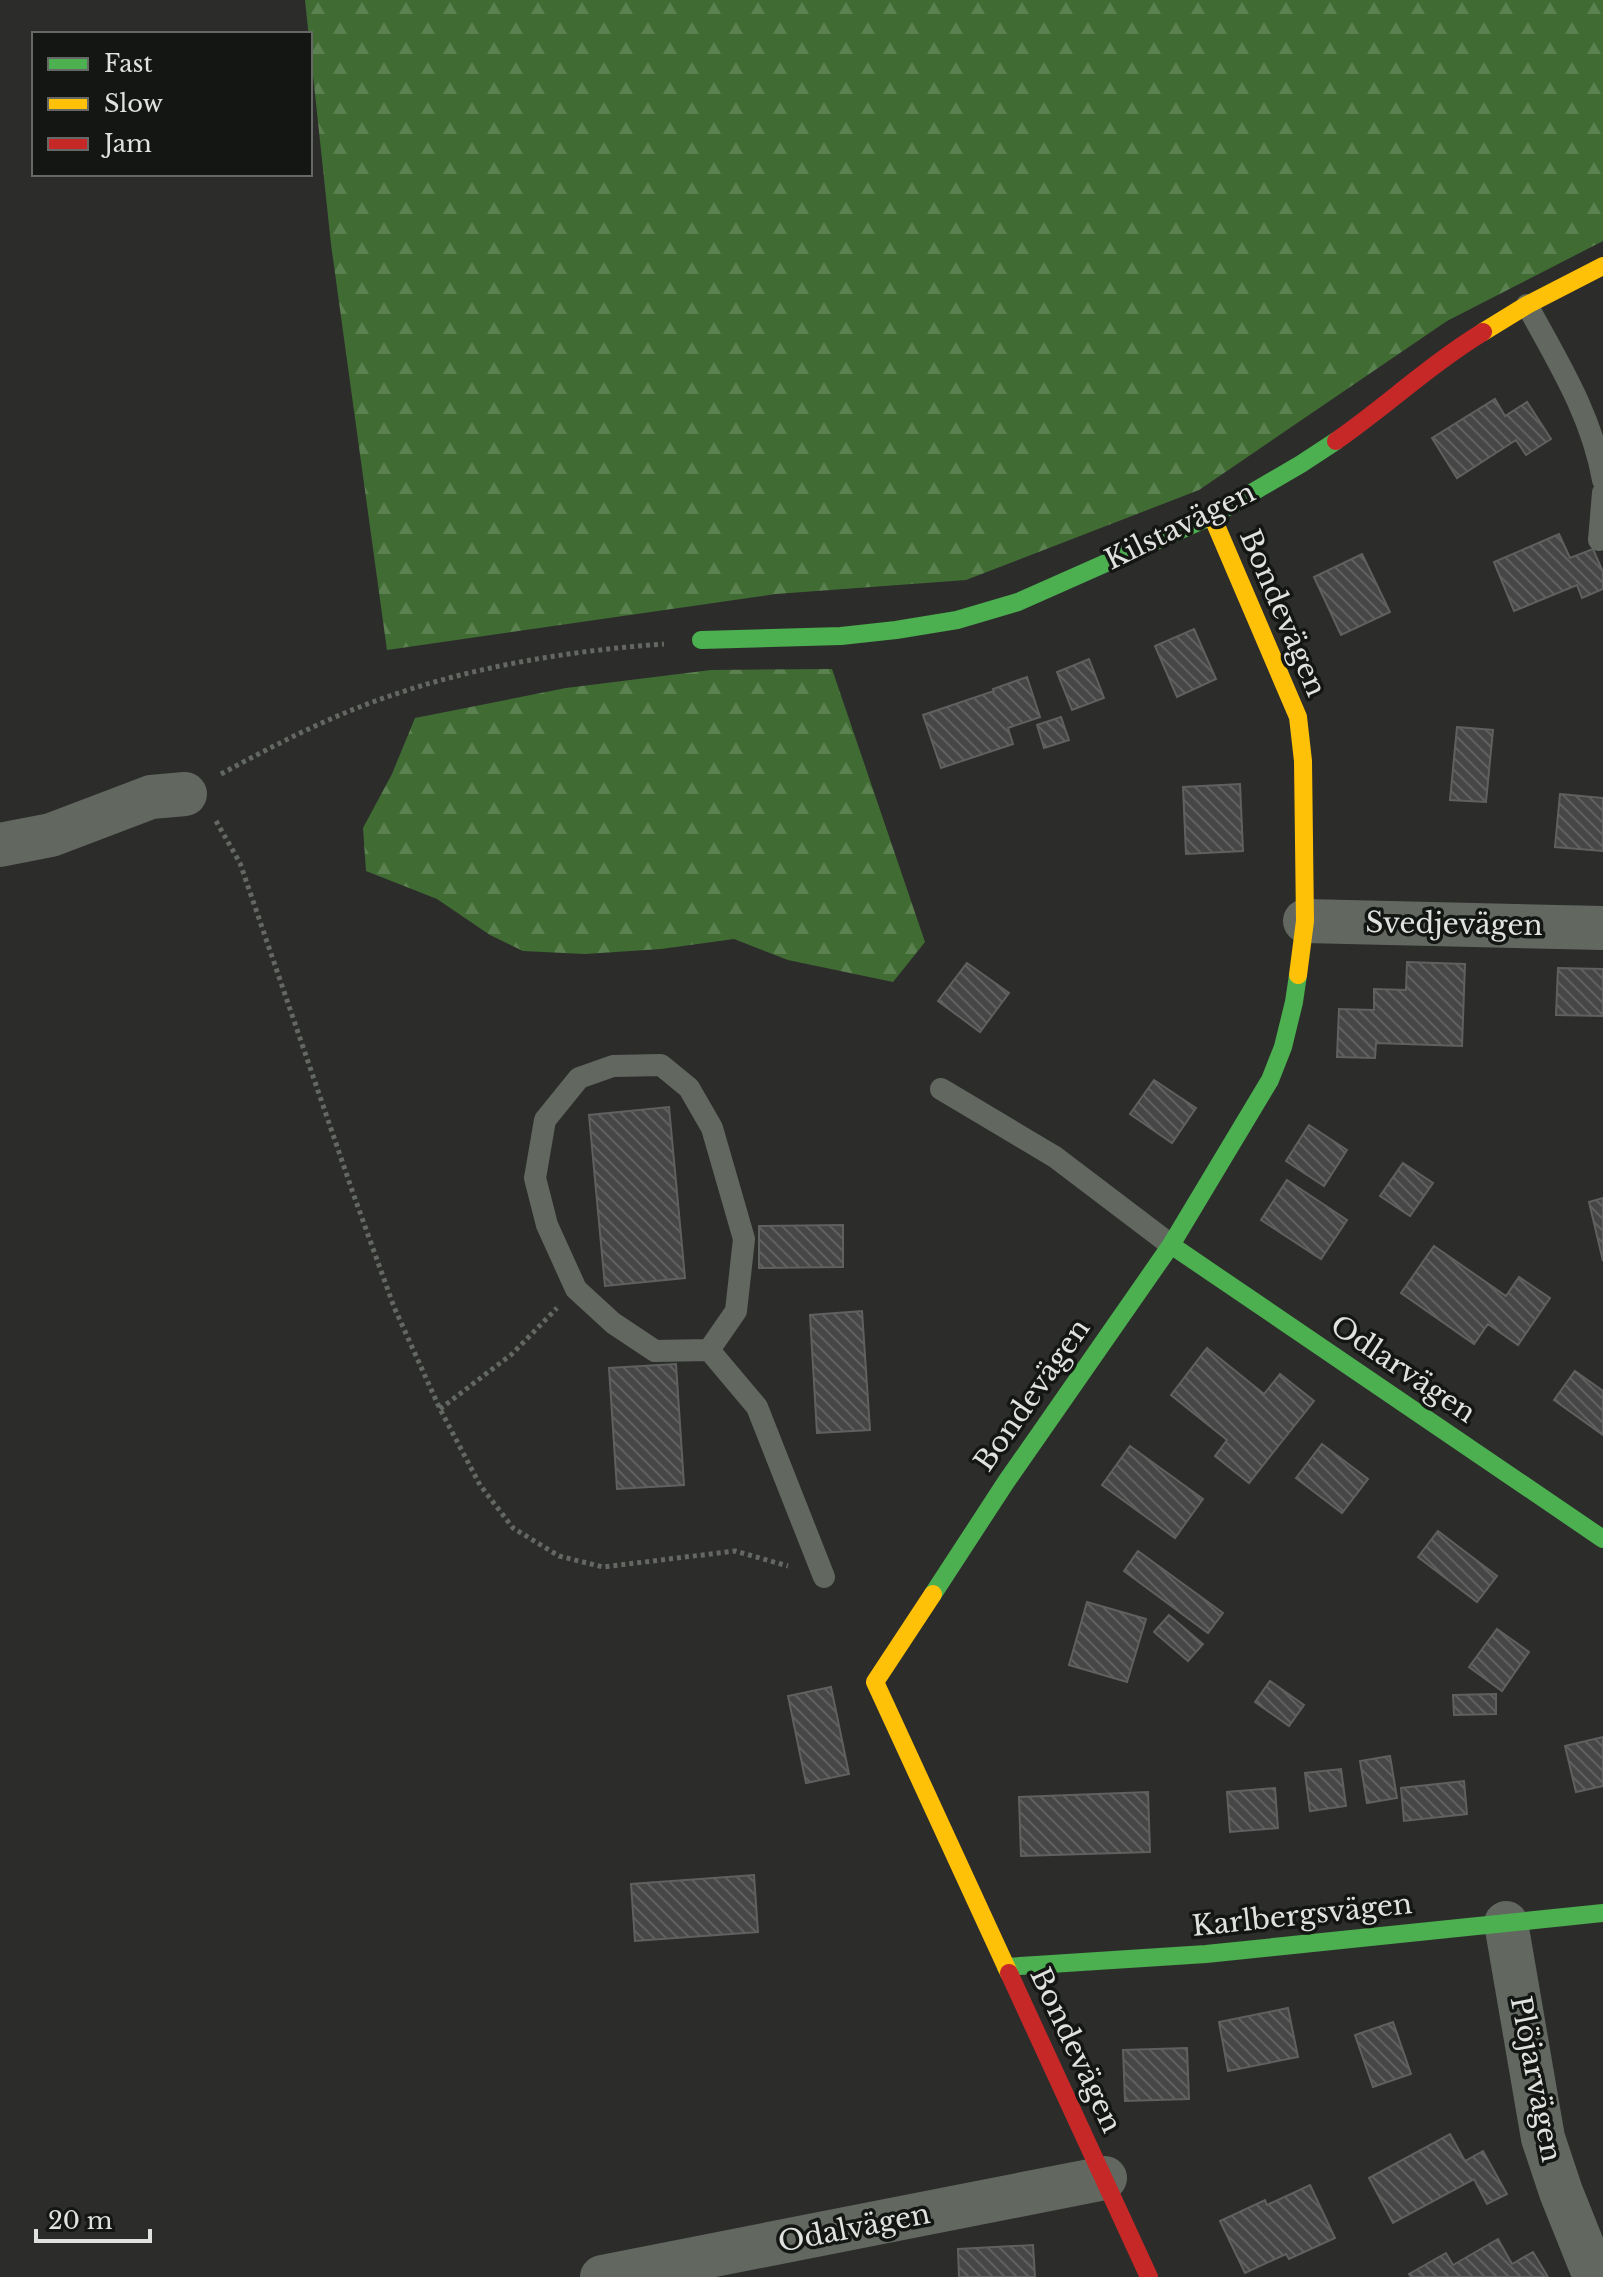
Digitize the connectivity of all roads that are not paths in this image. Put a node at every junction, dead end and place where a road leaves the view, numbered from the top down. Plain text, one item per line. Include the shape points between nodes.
1 (1603, 266) edge
2 (1527, 305) junction
3 (1603, 480) edge
4 (1603, 493) edge
5 (1212, 516) junction
6 (1599, 540) dead end
7 (701, 640) road end
8 (185, 794) road end
9 (0, 845) edge
10 (1305, 921) junction
11 (1603, 928) edge
12 (941, 1089) dead end
13 (1171, 1245) junction
14 (709, 1350) junction
15 (1603, 1539) edge
16 (824, 1577) road end
17 (1603, 1913) edge
18 (1506, 1923) junction
19 (1006, 1967) junction
20 (1105, 2178) junction
21 (627, 2275) edge
22 (1149, 2277) edge
23 (1595, 2277) edge

1 - 2 street, Kilstavägen
2 - 3 lane via 1579,400
2 - 5 street, Kilstavägen via 1457,348 1375,414
4 - 6 lane
5 - 7 street, Kilstavägen via 1018,602 957,620 841,636
5 - 10 street, Bondevägen via 1298,717
8 - 9 street via 151,797 51,835
10 - 11 street, Svedjevägen
10 - 13 street, Bondevägen via 1294,1002 1270,1080
12 - 13 lane via 1055,1157
13 - 15 street, Odlarvägen
13 - 19 street, Bondevägen via 875,1682
14 - 14 lane via 655,1351 576,1289 547,1225 535,1178 545,1120 579,1078 613,1066 661,1065 689,1088 712,1128 744,1239 736,1311
14 - 16 lane via 757,1407
17 - 18 street, Karlbergsvägen
18 - 19 street, Karlbergsvägen via 1206,1954
18 - 23 street, Plöjarvägen via 1543,2138
19 - 20 street, Bondevägen
20 - 21 street, Odalvägen
20 - 22 street, Bondevägen

